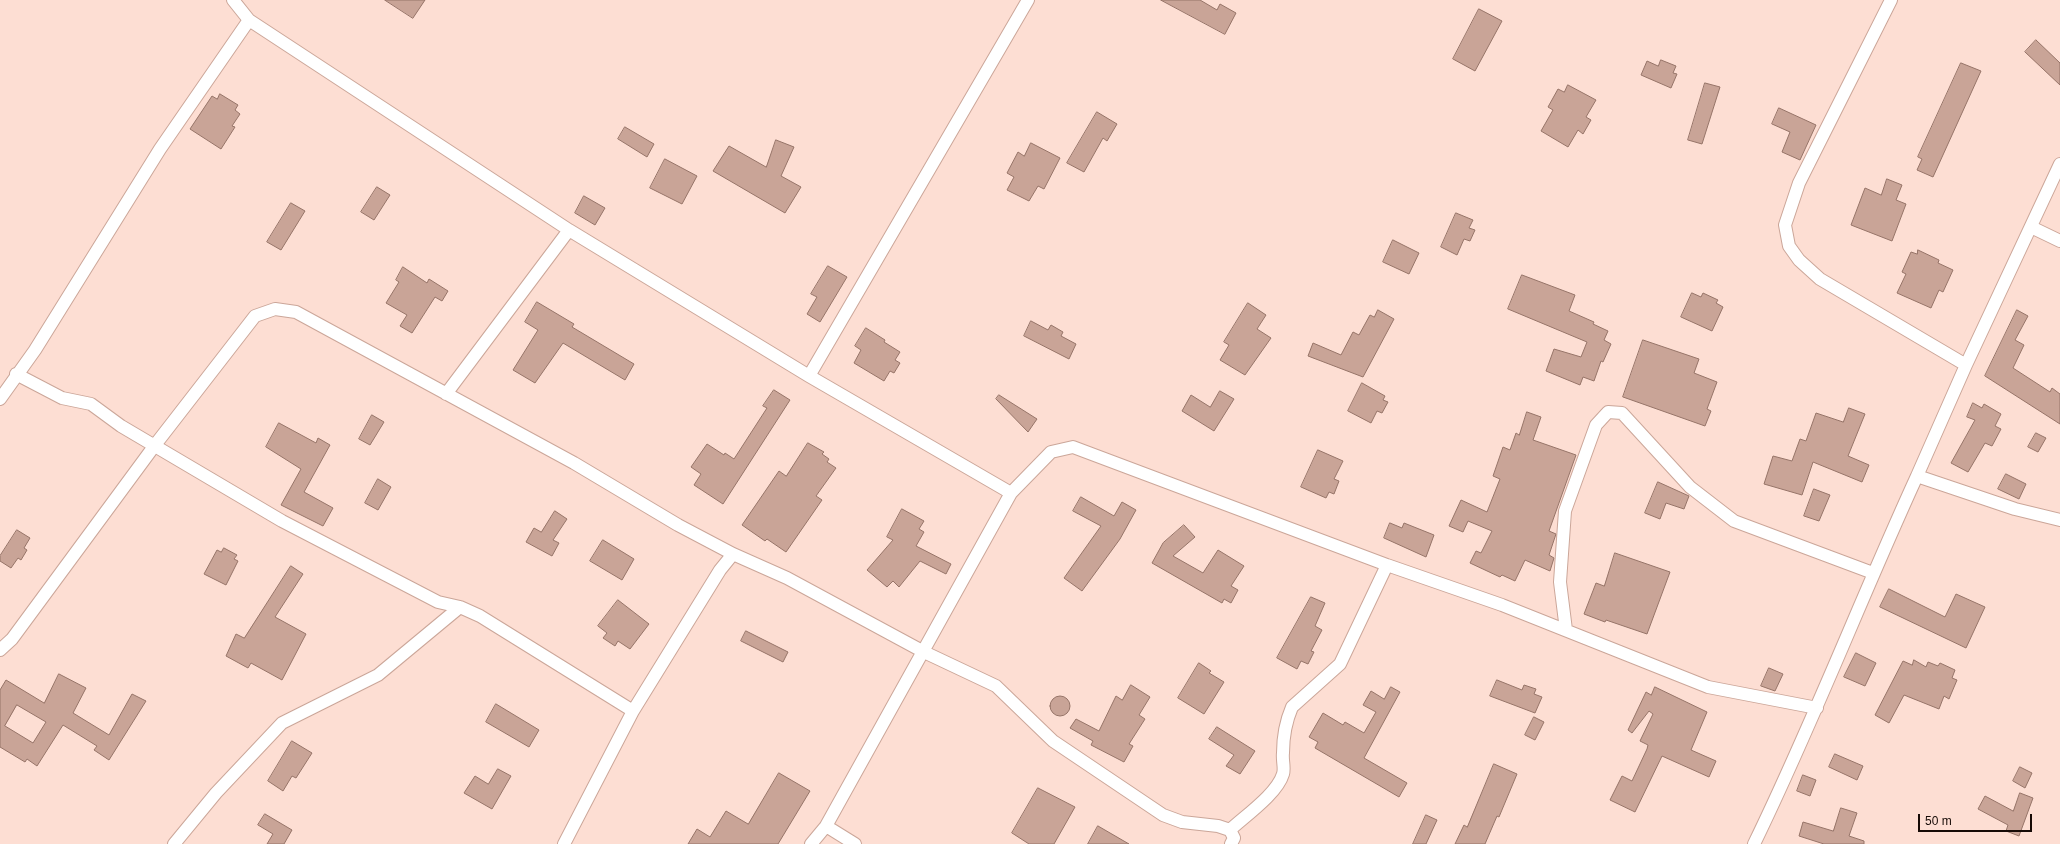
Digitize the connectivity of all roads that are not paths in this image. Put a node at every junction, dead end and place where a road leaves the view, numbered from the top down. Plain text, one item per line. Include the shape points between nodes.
1 (233, 0) edge
2 (1028, 0) edge
3 (1891, 0) edge
4 (249, 20) junction
5 (2060, 164) edge
6 (2030, 226) junction
7 (569, 230) junction
8 (2060, 241) edge
9 (1966, 365) junction
10 (16, 374) junction
11 (809, 376) junction
12 (446, 394) junction
13 (0, 399) edge
14 (155, 445) junction
15 (1917, 476) junction
16 (1011, 493) junction
17 (2060, 520) edge
18 (733, 554) junction
19 (1387, 565) junction
20 (1873, 573) junction
21 (460, 607) junction
22 (1566, 630) junction
23 (0, 650) edge
24 (924, 652) junction
25 (1817, 708) junction
26 (633, 711) junction
27 (826, 826) junction
28 (1230, 830) junction
29 (174, 844) edge
30 (564, 844) edge
31 (811, 844) edge
32 (856, 844) edge
33 (1231, 844) edge
34 (1754, 844) edge

1 - 4 street
2 - 11 street
3 - 9 street via 1799,183 1785,225 1789,246 1799,260 1820,279
4 - 7 street
4 - 10 street via 160,149 35,350
5 - 6 street
6 - 8 street
6 - 9 street
7 - 11 street
7 - 12 street
9 - 15 street
10 - 13 street
10 - 14 street via 62,398 91,404 121,426
11 - 16 street
12 - 14 street via 296,312 275,309 255,316
12 - 18 street via 574,463 678,525
14 - 21 street via 282,521 438,602
14 - 23 street via 12,639
15 - 17 street via 2015,509
15 - 20 street
16 - 19 street via 1050,452 1073,447
16 - 24 street
18 - 24 street via 787,578
18 - 26 street via 720,570
19 - 22 street
19 - 28 street via 1340,664 1292,707 1288,716 1283,773 1280,781 1272,792
20 - 22 street via 1734,521 1690,487 1622,413 1608,412 1596,425 1565,511 1560,582
20 - 25 street
21 - 26 street via 480,616
21 - 29 street via 378,675 282,724 216,793
22 - 25 street via 1708,687
24 - 27 street
24 - 28 street via 996,686 1054,741 1163,815 1182,822
25 - 34 street
26 - 30 street
27 - 31 street
27 - 32 street
28 - 33 street via 1234,838

